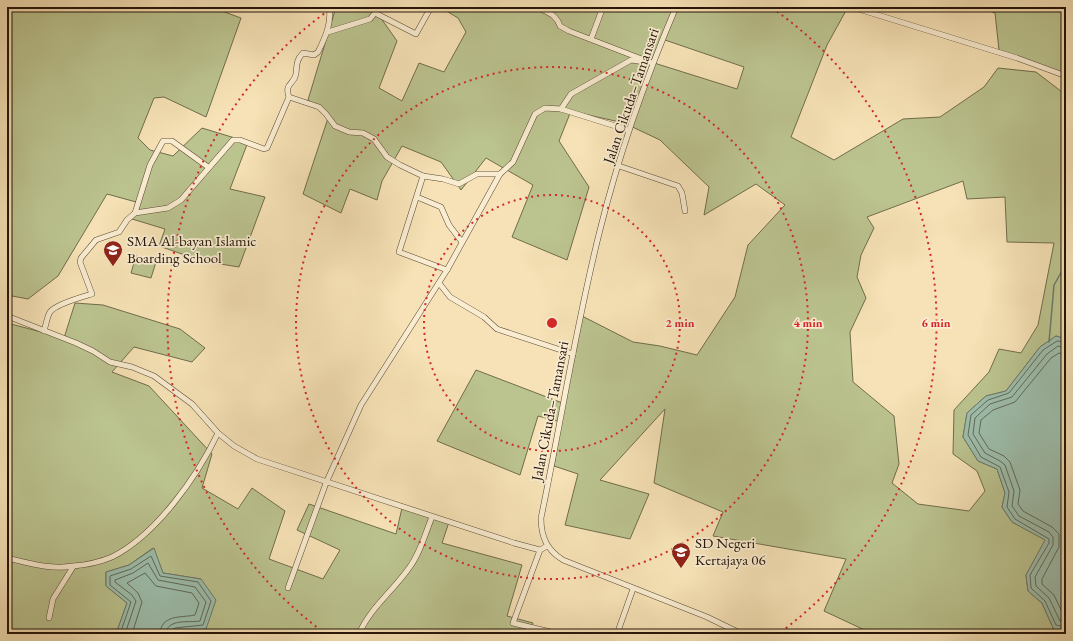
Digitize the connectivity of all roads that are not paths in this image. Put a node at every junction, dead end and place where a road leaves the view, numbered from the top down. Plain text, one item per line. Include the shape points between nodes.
1 (329, 7) edge
2 (431, 7) edge
3 (537, 7) edge
4 (603, 7) edge
5 (676, 7) edge
6 (852, 7) edge
7 (328, 32) junction
8 (591, 39) junction
9 (652, 62) junction
10 (1066, 76) edge
11 (289, 97) junction
12 (561, 109) junction
13 (628, 130) junction
14 (619, 166) junction
15 (208, 167) junction
16 (500, 174) junction
17 (423, 176) junction
18 (417, 196) junction
19 (685, 211) dead end
20 (135, 213) junction
21 (462, 242) junction
22 (447, 270) junction
23 (439, 283) junction
24 (7, 316) edge
25 (44, 331) junction
26 (573, 354) junction
27 (218, 433) junction
28 (326, 483) junction
29 (432, 517) junction
30 (548, 546) junction
31 (540, 550) junction
32 (7, 558) edge
33 (73, 566) junction
34 (288, 588) dead end
35 (633, 589) junction
36 (49, 618) dead end
37 (359, 634) edge
38 (559, 634) edge
39 (617, 634) edge
40 (742, 634) edge

1 - 7 street
2 - 7 street via 416,34 376,13 370,19
3 - 8 street via 557,17 560,26
4 - 8 street
5 - 9 street, Jalan Cikuda–Tamansari
6 - 10 street via 1017,58
7 - 11 street via 318,52 314,55 303,53 299,56 295,77 288,86
8 - 9 street
9 - 12 street via 631,60 571,94
9 - 13 street, Jalan Cikuda–Tamansari
11 - 15 street via 268,148 236,140 227,145
11 - 17 street via 319,107 335,126 349,132 363,133 374,139 387,157
12 - 13 street
12 - 16 street via 545,108 535,114 513,162
13 - 14 street, Jalan Cikuda–Tamansari
14 - 19 street via 678,186
14 - 26 street, Jalan Cikuda–Tamansari via 600,230
15 - 20 street via 181,200 168,208
15 - 20 street via 172,141 163,141 150,165
16 - 17 street via 477,174 459,184
16 - 21 street
17 - 18 street
18 - 21 street via 441,207 449,226
18 - 22 street via 399,252
20 - 25 street via 119,232 96,240 81,258 80,262 92,294 74,299 52,310
21 - 22 street
22 - 23 street
23 - 26 street via 450,297 484,316 497,329
23 - 28 street via 361,405
24 - 25 street
25 - 27 street via 93,351 110,362 154,376 192,404
26 - 30 street, Jalan Cikuda–Tamansari via 541,518 543,536
27 - 28 street via 248,454
27 - 33 street via 166,512 122,551 101,561
28 - 29 street
28 - 34 street
29 - 31 street
29 - 37 street via 410,567 378,605
30 - 31 street
30 - 35 street, Jalan Cikuda–Tamansari via 563,560
31 - 38 street via 513,623
32 - 33 street via 36,564
33 - 36 street via 53,599
35 - 39 street
35 - 40 street, Jalan Cikuda–Tamansari via 707,617

